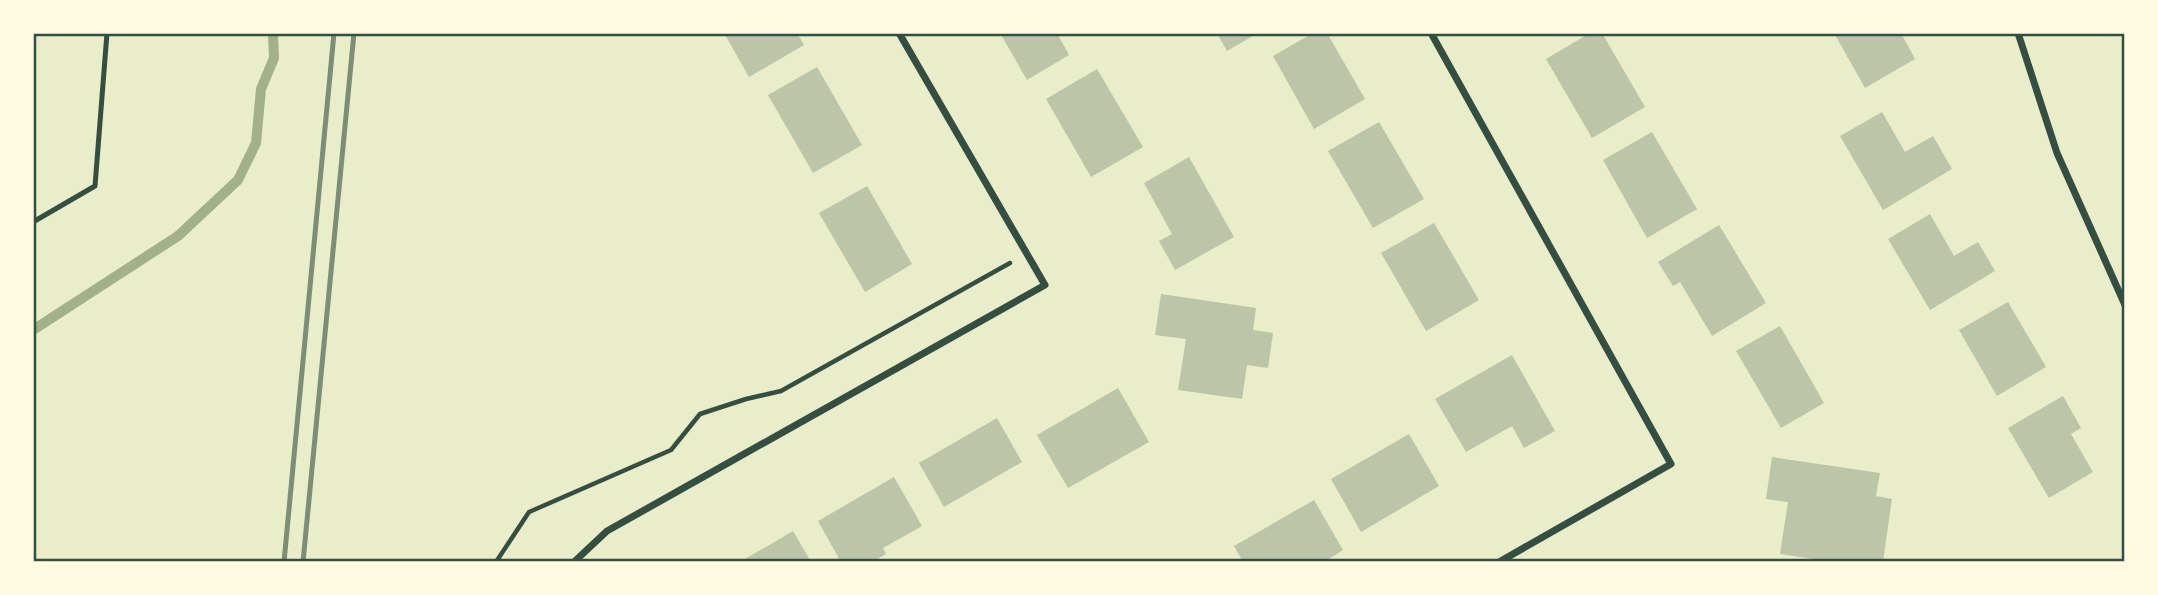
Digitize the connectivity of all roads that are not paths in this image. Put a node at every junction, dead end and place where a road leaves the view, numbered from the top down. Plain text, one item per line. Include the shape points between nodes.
1 (107, 33) edge
2 (899, 33) edge
3 (1431, 33) edge
4 (2018, 33) edge
5 (33, 222) edge
6 (2125, 305) edge
7 (574, 562) edge
8 (1499, 562) edge

1 - 5 lane via 95,186
2 - 7 street via 1045,285 607,531
3 - 8 street via 1671,464
4 - 6 street via 2057,153

